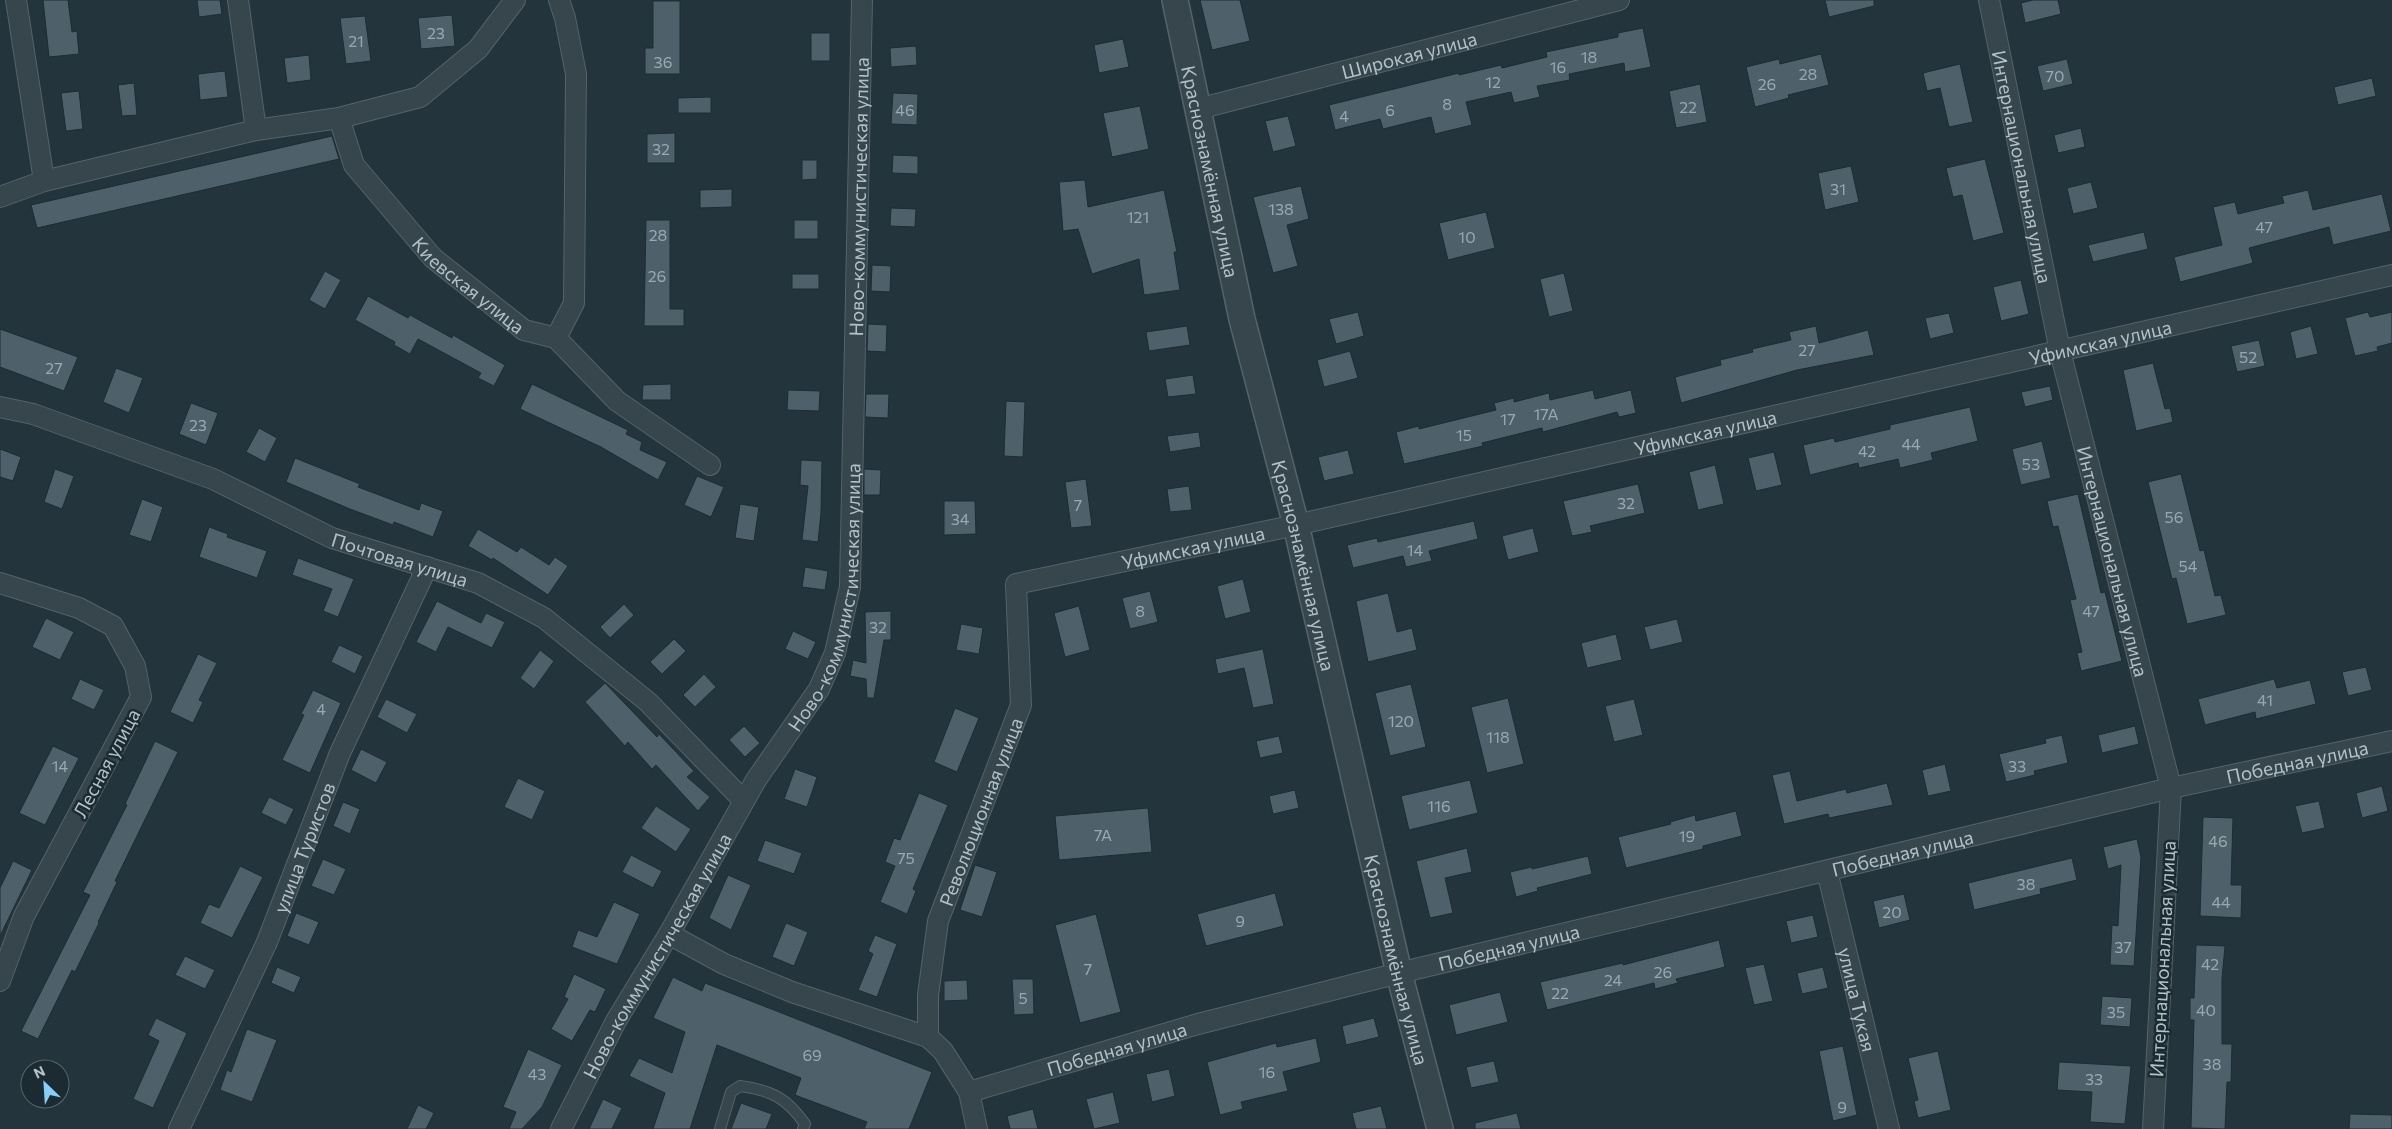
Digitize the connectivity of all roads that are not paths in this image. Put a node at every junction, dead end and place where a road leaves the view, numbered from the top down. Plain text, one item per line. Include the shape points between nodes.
1 (16, 0) edge
2 (238, 0) edge
3 (515, 0) edge
4 (559, 0) edge
5 (862, 0) edge
6 (1175, 0) edge
7 (1619, 0) edge
8 (1990, 0) edge
9 (1198, 109) junction
10 (339, 118) junction
11 (256, 130) junction
12 (44, 181) junction
13 (0, 197) edge
14 (2392, 275) edge
15 (556, 338) junction
16 (2060, 351) junction
17 (0, 407) edge
18 (710, 465) dead end
19 (1296, 525) junction
20 (427, 567) junction
21 (0, 583) edge
22 (1016, 584) joint
23 (2392, 741) edge
24 (2171, 788) junction
25 (744, 801) junction
26 (1827, 871) junction
27 (669, 934) junction
28 (1399, 973) junction
29 (0, 981) edge
30 (928, 1037) junction
31 (969, 1092) junction
32 (179, 1129) edge
33 (560, 1129) edge
34 (720, 1129) edge
35 (803, 1129) edge
36 (977, 1129) edge
37 (1440, 1129) edge
38 (1889, 1129) edge
39 (2153, 1129) edge

1 - 12 street
2 - 11 street
3 - 10 street via 478,49 420,97
4 - 15 street via 576,74 574,303
5 - 25 street, Ново-коммунистическая улица via 850,587 835,652 819,689
6 - 9 street, Краснознамённая улица
7 - 9 street, Широкая улица
8 - 16 street, Интернациональная улица
9 - 19 street, Краснознамённая улица via 1242,319
10 - 11 street
10 - 15 street, Киевская улица via 354,165 433,258 524,330
11 - 12 street
12 - 13 street
14 - 16 street, Уфимская улица
15 - 18 street via 617,401
16 - 19 street, Уфимская улица
16 - 24 street, Интернациональная улица
17 - 20 street, Почтовая улица via 33,414 213,479 332,538
19 - 22 street, Уфимская улица
19 - 28 street, Краснознамённая улица
20 - 25 street, Почтовая улица via 478,584 544,618 648,702
20 - 32 street, улица Туристов via 340,753 266,942
21 - 29 street, Лесная улица via 79,608 114,626 135,666 141,697 24,916
22 - 30 street, Революционная улица via 1021,705 938,921 928,995
23 - 24 street, Победная улица
24 - 26 street, Победная улица
24 - 39 street, Интернациональная улица
25 - 27 street, Ново-коммунистическая улица
26 - 28 street, Победная улица
26 - 38 street, улица Тукая
27 - 30 street via 724,964 792,992
27 - 33 street, Ново-коммунистическая улица via 616,1021
28 - 31 street, Победная улица via 1198,1024
28 - 37 street, Краснознамённая улица
30 - 31 street via 943,1051
31 - 36 street
34 - 35 lane via 730,1092 740,1086 777,1095 793,1106 804,1124

